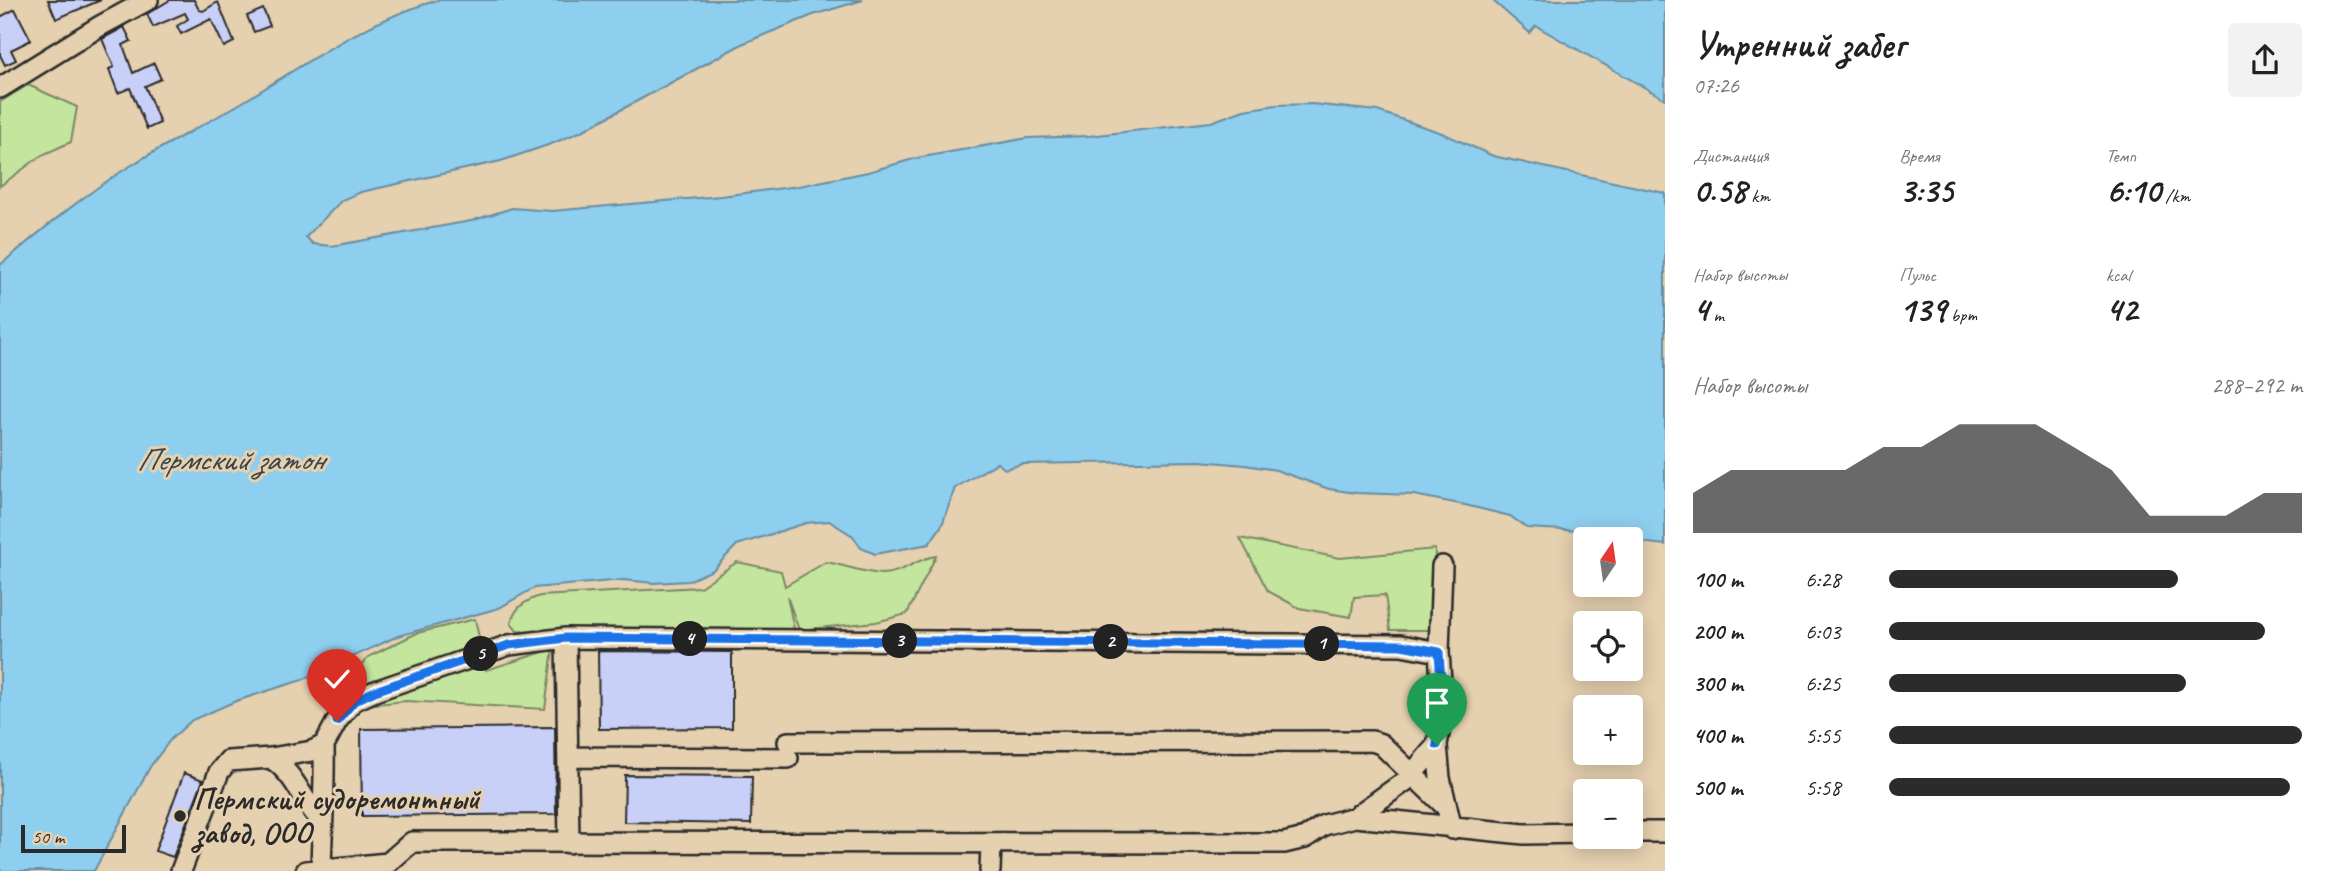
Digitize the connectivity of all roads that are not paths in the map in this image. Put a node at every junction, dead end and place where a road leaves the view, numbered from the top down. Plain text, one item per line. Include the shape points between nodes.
1 (138, 2) edge
2 (0, 88) edge
3 (1442, 566) dead end
4 (566, 638) junction
5 (1439, 652) junction
6 (324, 745) junction
7 (1437, 745) junction
8 (568, 757) junction
9 (271, 758) junction
10 (1411, 775) junction
11 (1447, 808) junction
12 (1355, 817) junction
13 (322, 822) junction
14 (1452, 829) junction
15 (1643, 832) edge
16 (1665, 832) edge
17 (1573, 833) edge
18 (569, 843) junction
19 (991, 843) junction
20 (388, 867) edge
21 (314, 870) edge
22 (181, 871) edge
23 (990, 871) edge

1 - 2 street
3 - 5 street
4 - 5 street via 1401,645
4 - 6 street via 509,645 375,691 354,701
4 - 8 street
5 - 7 street via 1443,712
6 - 9 street
6 - 13 street
7 - 10 street
7 - 11 street
8 - 10 street via 1372,741 1381,744
8 - 18 street
9 - 13 street via 288,770 307,806
9 - 22 street via 228,761 222,766
10 - 11 street
10 - 12 street
11 - 14 street
12 - 14 street
12 - 19 street via 1324,825 1305,838 1284,844
13 - 21 street
14 - 17 street
15 - 16 street
18 - 19 street
18 - 20 street via 412,842
19 - 23 street
20 - 21 street

